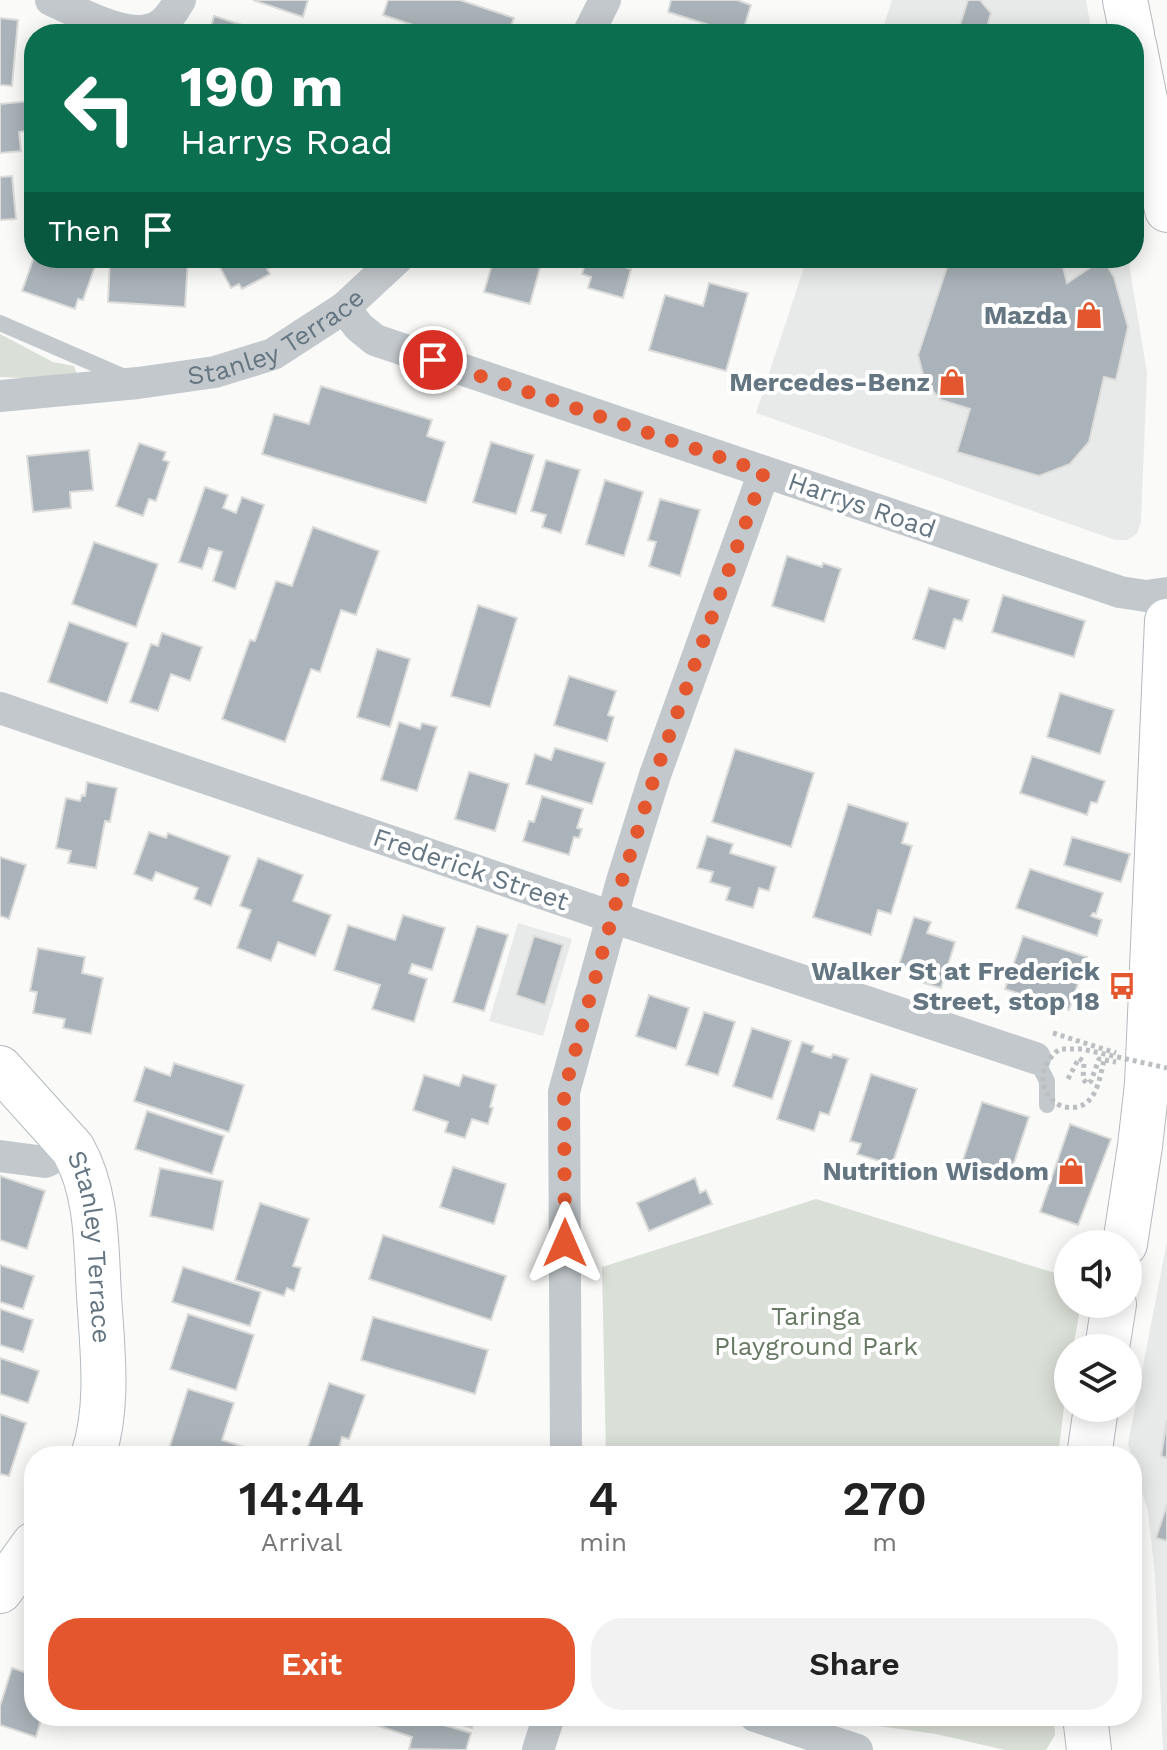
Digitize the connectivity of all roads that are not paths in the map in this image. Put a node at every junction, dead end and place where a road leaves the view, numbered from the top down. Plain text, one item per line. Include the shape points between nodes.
1 (51, 0) edge
2 (180, 0) edge
3 (605, 0) edge
4 (1125, 0) edge
5 (109, 24) edge
6 (161, 24) edge
7 (593, 24) edge
8 (1130, 24) edge
9 (1144, 94) edge
10 (1167, 210) edge
11 (387, 268) edge
12 (344, 308) junction
13 (0, 323) edge
14 (138, 383) junction
15 (0, 396) edge
16 (764, 472) junction
17 (1167, 593) edge
18 (1167, 621) edge
19 (0, 708) edge
20 (612, 917) junction
21 (1051, 1056) joint
22 (0, 1068) edge
23 (1047, 1105) dead end
24 (73, 1149) junction
25 (0, 1156) edge
26 (1167, 1173) edge
27 (1127, 1230) edge
28 (1138, 1230) edge
29 (1094, 1422) edge
30 (95, 1446) edge
31 (566, 1446) edge
32 (1090, 1446) edge
33 (24, 1558) edge
34 (0, 1591) edge
35 (546, 1726) edge
36 (785, 1726) edge
37 (1086, 1726) edge
38 (538, 1750) edge
39 (857, 1750) edge
40 (1089, 1750) edge

1 - 5 street
2 - 6 street
3 - 7 street
4 - 8 main road
9 - 10 main road
11 - 12 street, Stanley Terrace
12 - 14 street, Stanley Terrace via 273,354 215,372
12 - 16 street, Harrys Road via 375,340
13 - 14 lane
14 - 15 street, Stanley Terrace
16 - 17 street, Harrys Road via 1120,592
16 - 20 street via 655,775
18 - 27 main road via 1147,1084
19 - 20 street, Frederick Street
20 - 21 street, Frederick Street
20 - 31 street via 564,1092
21 - 23 lane
22 - 24 main road, Stanley Terrace
24 - 25 street via 45,1162
24 - 30 main road, Stanley Terrace via 82,1165 94,1219 104,1373
26 - 28 main road
29 - 32 main road
33 - 34 main road
35 - 38 street
36 - 39 street
37 - 40 main road

